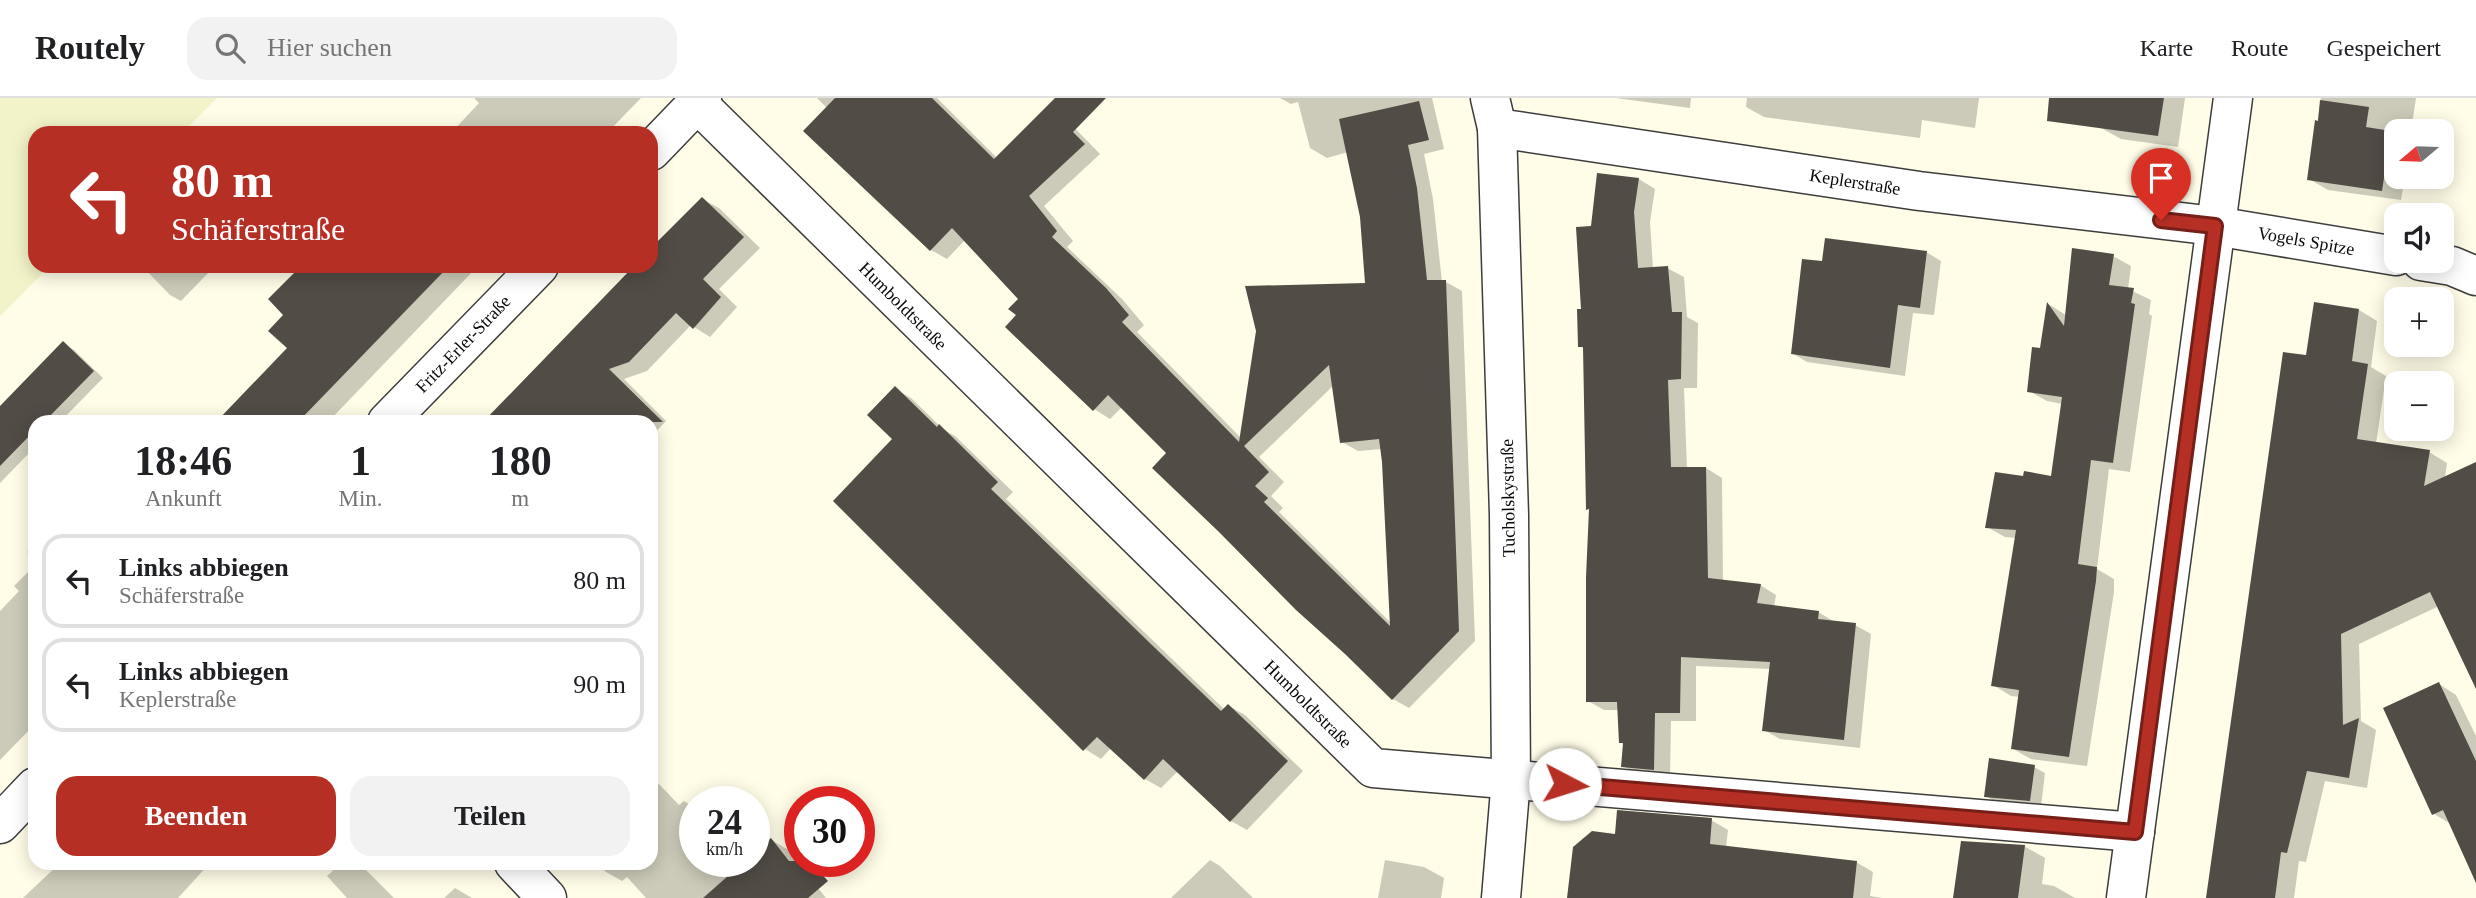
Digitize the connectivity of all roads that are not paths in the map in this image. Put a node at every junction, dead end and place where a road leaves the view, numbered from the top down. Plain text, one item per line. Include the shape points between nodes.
1 (2232, 98) edge
2 (699, 101) edge
3 (1493, 113) edge
4 (658, 144) edge
5 (2215, 226) junction
6 (2384, 255) edge
7 (2454, 267) edge
8 (532, 273) edge
9 (2476, 276) edge
10 (394, 415) edge
11 (1511, 779) junction
12 (28, 794) edge
13 (0, 824) edge
14 (2135, 832) junction
15 (521, 870) edge
16 (547, 898) edge
17 (1501, 898) edge
18 (2126, 898) edge

1 - 5 street
2 - 4 street
2 - 11 street, Humboldtstraße via 1373,768
3 - 5 street, Keplerstraße via 1919,191
3 - 11 street, Tucholskystraße via 1509,515
5 - 6 street, Vogels Spitze
5 - 14 street
7 - 9 street
8 - 10 street, Fritz-Erler-Straße
11 - 14 street, Humboldtstraße
11 - 17 street, Tucholskystraße
12 - 13 street
14 - 18 street
15 - 16 street

